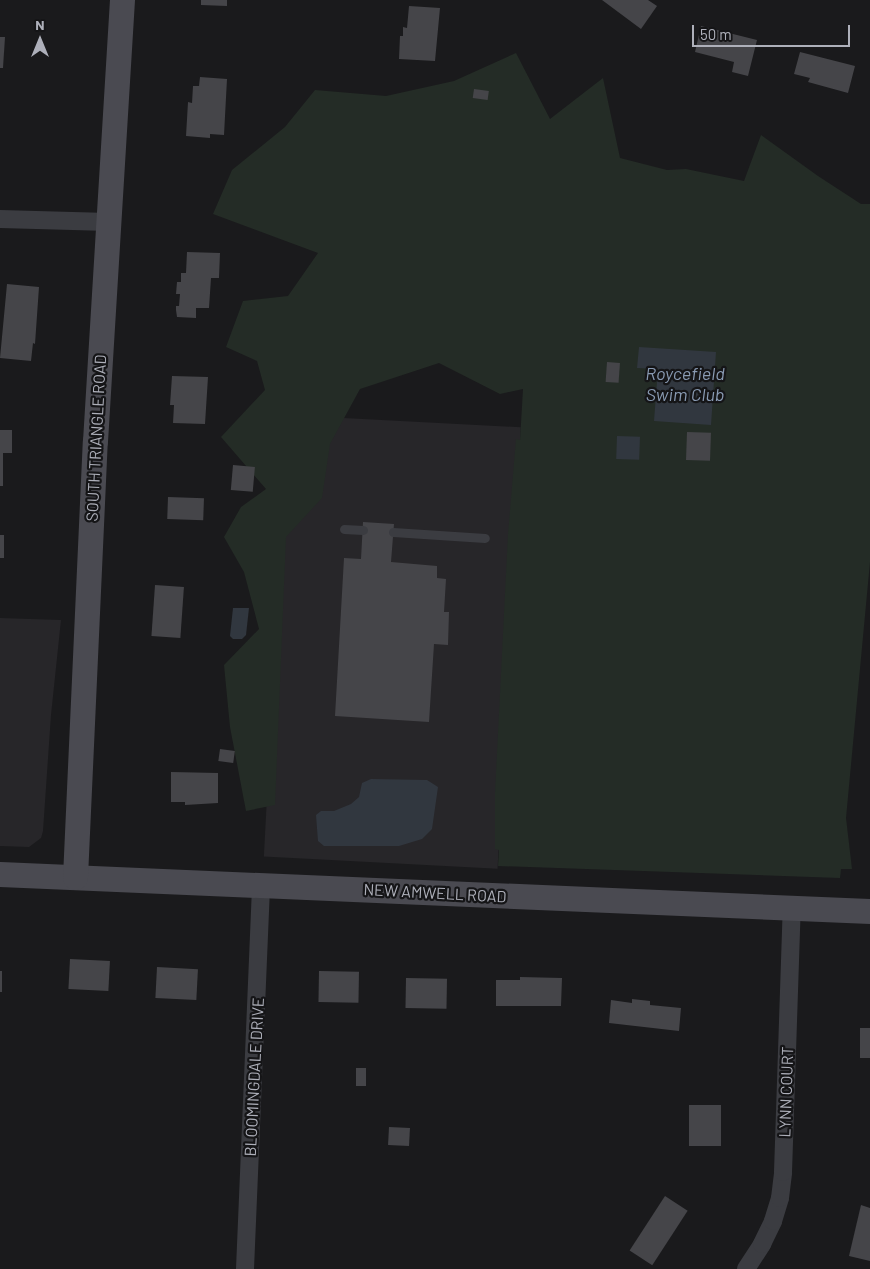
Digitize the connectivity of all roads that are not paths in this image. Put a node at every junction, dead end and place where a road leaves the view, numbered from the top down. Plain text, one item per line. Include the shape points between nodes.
1 (122, 0) edge
2 (0, 219) edge
3 (109, 222) junction
4 (344, 529) dead end
5 (363, 530) dead end
6 (393, 532) dead end
7 (485, 538) dead end
8 (0, 874) edge
9 (75, 877) junction
10 (261, 886) junction
11 (792, 907) junction
12 (870, 911) edge
13 (245, 1269) edge
14 (746, 1269) edge

1 - 3 street, SOUTH TRIANGLE ROAD
2 - 3 street
3 - 9 street, SOUTH TRIANGLE ROAD via 94,450
4 - 5 lane
6 - 7 lane
8 - 9 street, NEW AMWELL ROAD
9 - 10 street, NEW AMWELL ROAD
10 - 11 street, NEW AMWELL ROAD
10 - 13 street, BLOOMINGDALE DRIVE
11 - 12 street, NEW AMWELL ROAD
11 - 14 street, LYNN COURT via 780,1198 773,1221

